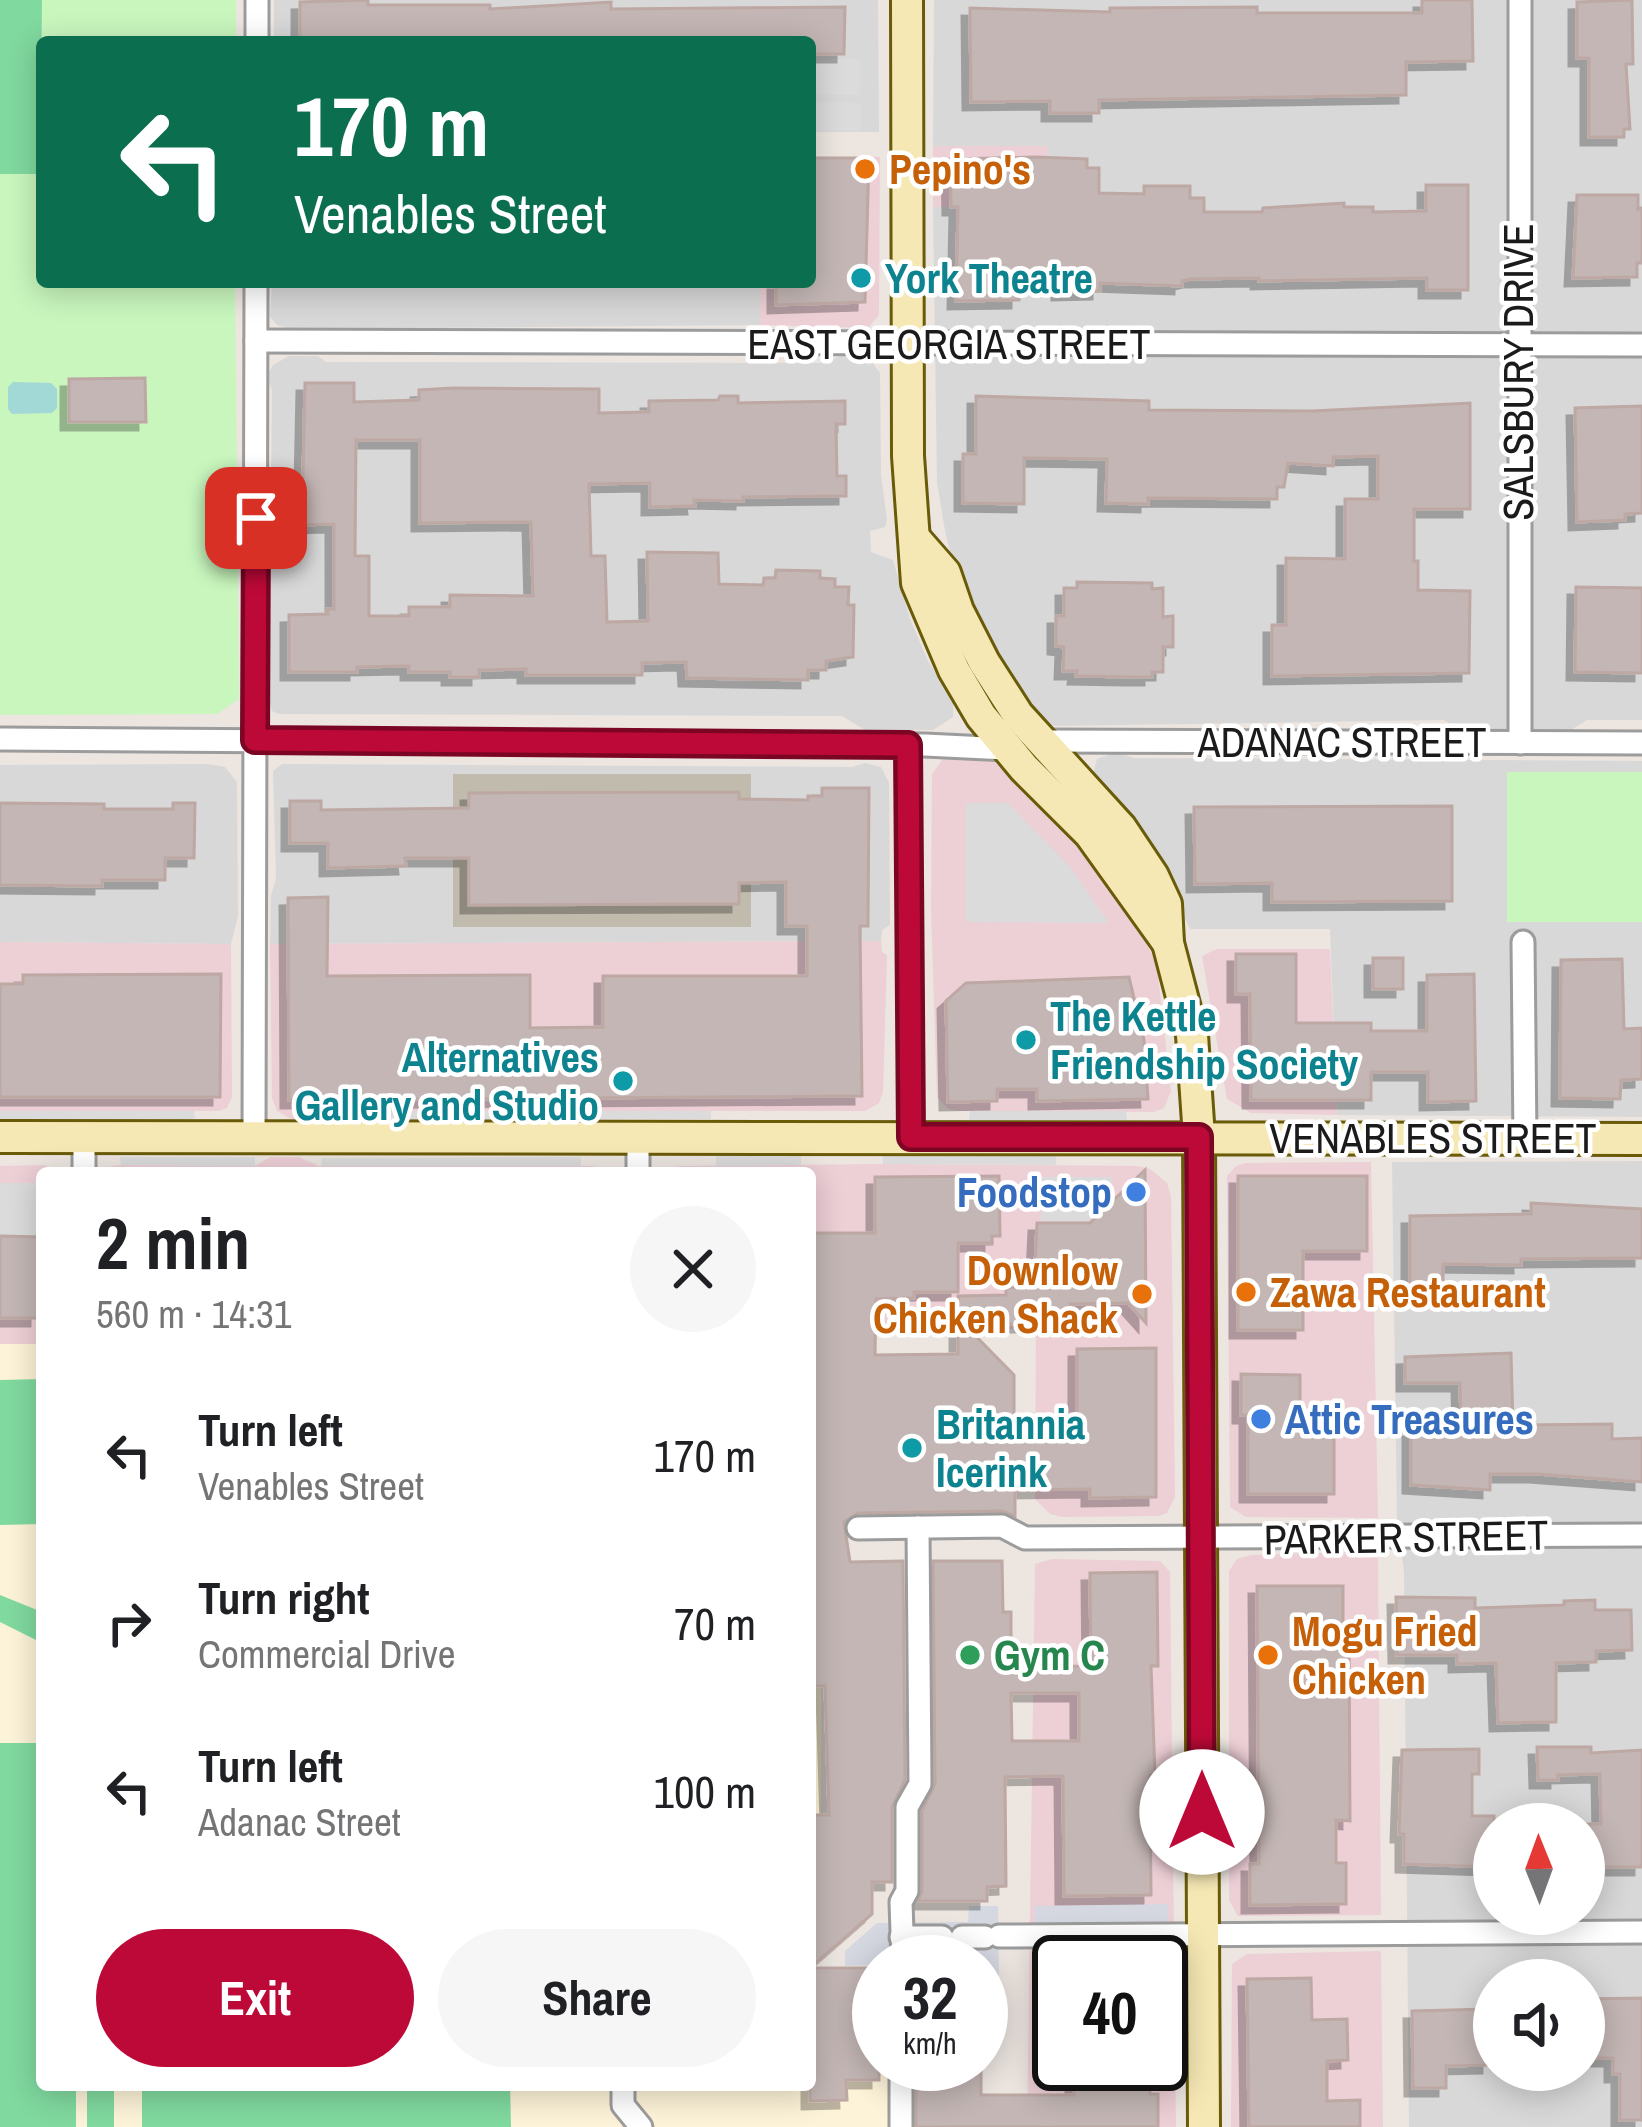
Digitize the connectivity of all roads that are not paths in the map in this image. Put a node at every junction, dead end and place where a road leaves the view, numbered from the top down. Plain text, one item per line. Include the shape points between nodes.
1 (257, 0) edge
2 (907, 0) edge
3 (1520, 0) edge
4 (257, 36) edge
5 (256, 288) edge
6 (256, 341) junction
7 (908, 344) junction
8 (1519, 345) junction
9 (1642, 345) edge
10 (916, 541) junction
11 (0, 739) edge
12 (255, 740) junction
13 (1043, 741) junction
14 (1520, 743) junction
15 (1642, 743) edge
16 (908, 745) junction
17 (1007, 749) junction
18 (1523, 942) dead end
19 (1168, 943) junction
20 (0, 1137) edge
21 (83, 1137) junction
22 (254, 1137) junction
23 (638, 1137) junction
24 (911, 1137) junction
25 (1199, 1137) junction
26 (1642, 1139) edge
27 (1525, 1140) junction
28 (84, 1167) edge
29 (638, 1167) edge
30 (858, 1528) dead end
31 (918, 1528) junction
32 (1642, 1534) edge
33 (1201, 1539) junction
34 (1642, 1932) edge
35 (901, 1935) edge
36 (1203, 1935) junction
37 (1008, 1937) edge
38 (623, 2091) edge
39 (901, 2091) edge
40 (641, 2127) edge
41 (902, 2127) edge
42 (1204, 2127) edge

1 - 4 street
2 - 7 street
3 - 8 street, SALSBURY DRIVE
5 - 6 street
6 - 7 street, EAST GEORGIA STREET
6 - 12 street
7 - 8 street, EAST GEORGIA STREET
7 - 10 street
8 - 9 street, EAST GEORGIA STREET
8 - 14 street, SALSBURY DRIVE
10 - 13 street via 945,573 984,662
10 - 17 street via 917,583 931,621 969,698
11 - 12 street
12 - 16 street
12 - 22 street
13 - 14 street, ADANAC STREET
13 - 19 street via 1153,876 1166,904
14 - 15 street, ADANAC STREET
16 - 17 street
16 - 24 street
17 - 19 street via 1090,834
18 - 27 street
19 - 25 street via 1192,1035
20 - 21 street, VENABLES STREET
21 - 22 street, VENABLES STREET
21 - 28 street
22 - 23 street, VENABLES STREET
23 - 24 street, VENABLES STREET
23 - 29 street
24 - 25 street, VENABLES STREET
25 - 27 street, VENABLES STREET
25 - 33 street
26 - 27 street, VENABLES STREET
30 - 31 street, PARKER STREET
31 - 33 street, PARKER STREET
31 - 35 street via 920,1784 907,1807
32 - 33 street, PARKER STREET
33 - 36 street
34 - 36 street
36 - 37 street
36 - 42 street
38 - 40 street via 623,2105
39 - 41 street

